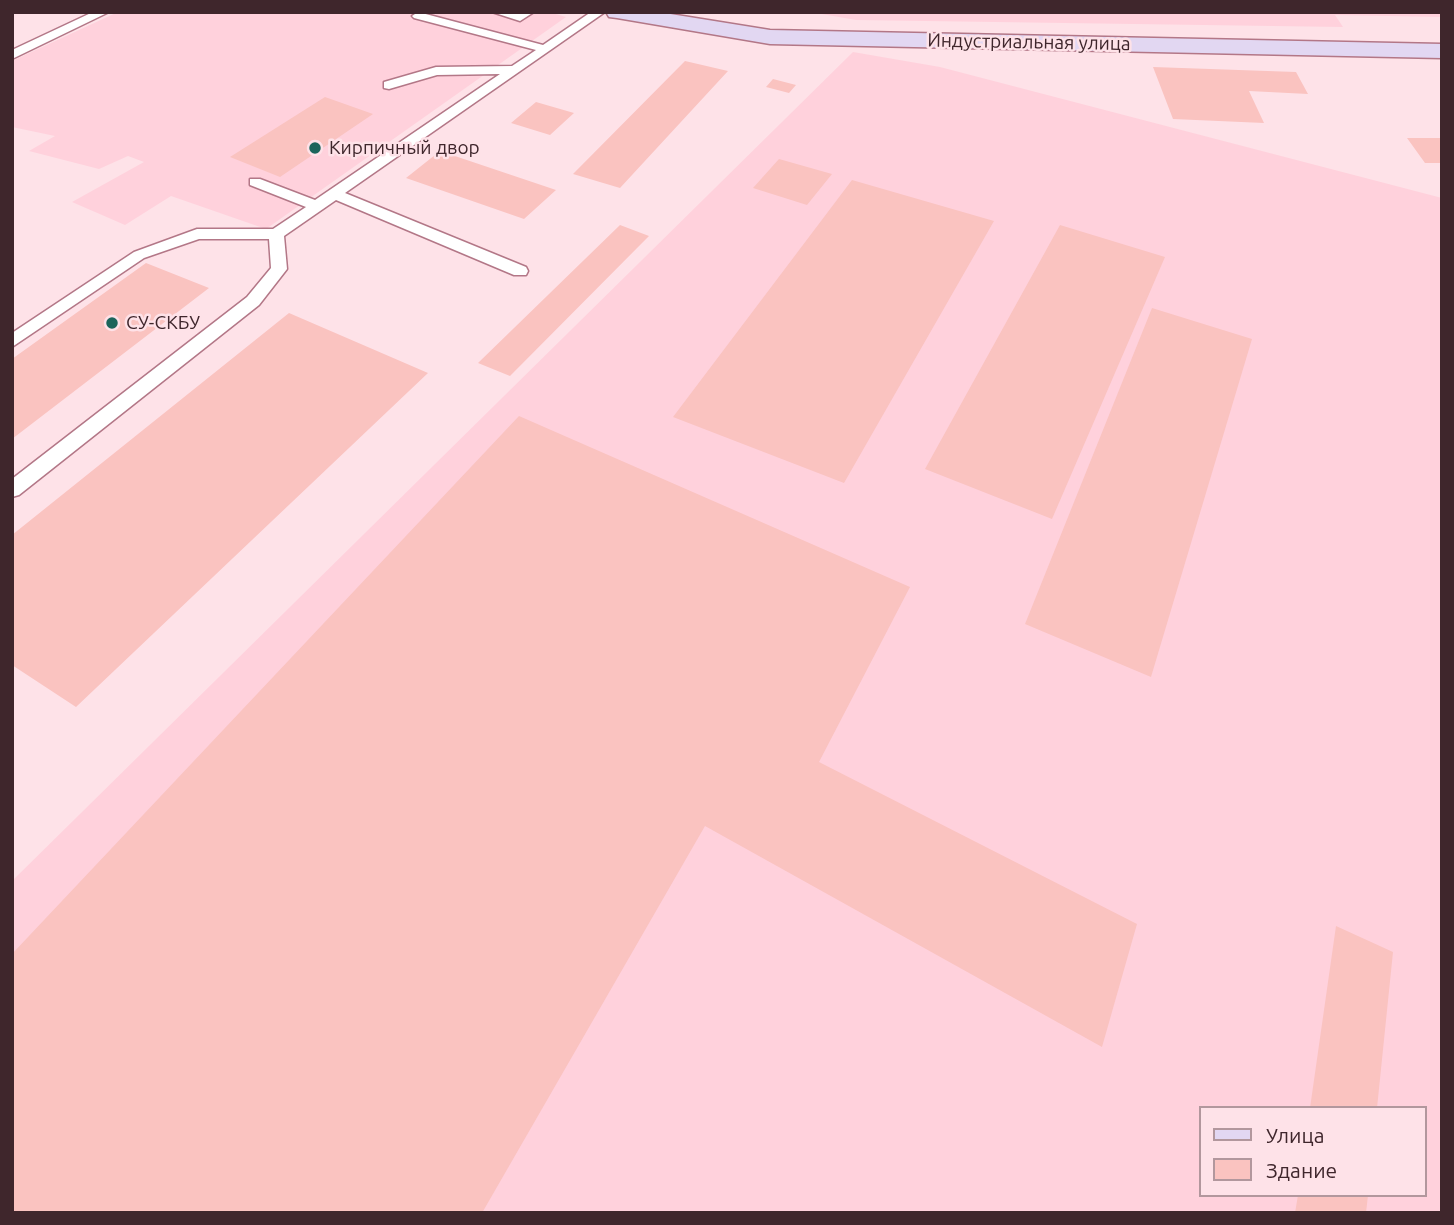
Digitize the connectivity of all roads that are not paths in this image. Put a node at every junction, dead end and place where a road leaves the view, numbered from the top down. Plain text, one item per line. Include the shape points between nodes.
1 (103, 12) edge
2 (498, 12) edge
3 (528, 12) edge
4 (599, 12) edge
5 (617, 12) edge
6 (418, 16) dead end
7 (546, 49) junction
8 (1442, 51) edge
9 (12, 55) edge
10 (516, 70) junction
11 (389, 85) dead end
12 (255, 182) dead end
13 (335, 194) junction
14 (317, 206) junction
15 (276, 234) junction
16 (520, 271) dead end
17 (12, 341) edge
18 (12, 490) edge

1 - 9 lane
2 - 3 lane via 520,18
4 - 7 lane
5 - 8 street, Индустриальная улица via 770,37
6 - 7 lane
7 - 10 lane
10 - 11 lane via 436,71
10 - 13 lane
12 - 14 lane
13 - 14 lane
13 - 16 lane
14 - 15 lane
15 - 17 lane via 197,234 139,254
15 - 18 lane via 279,269 253,301

